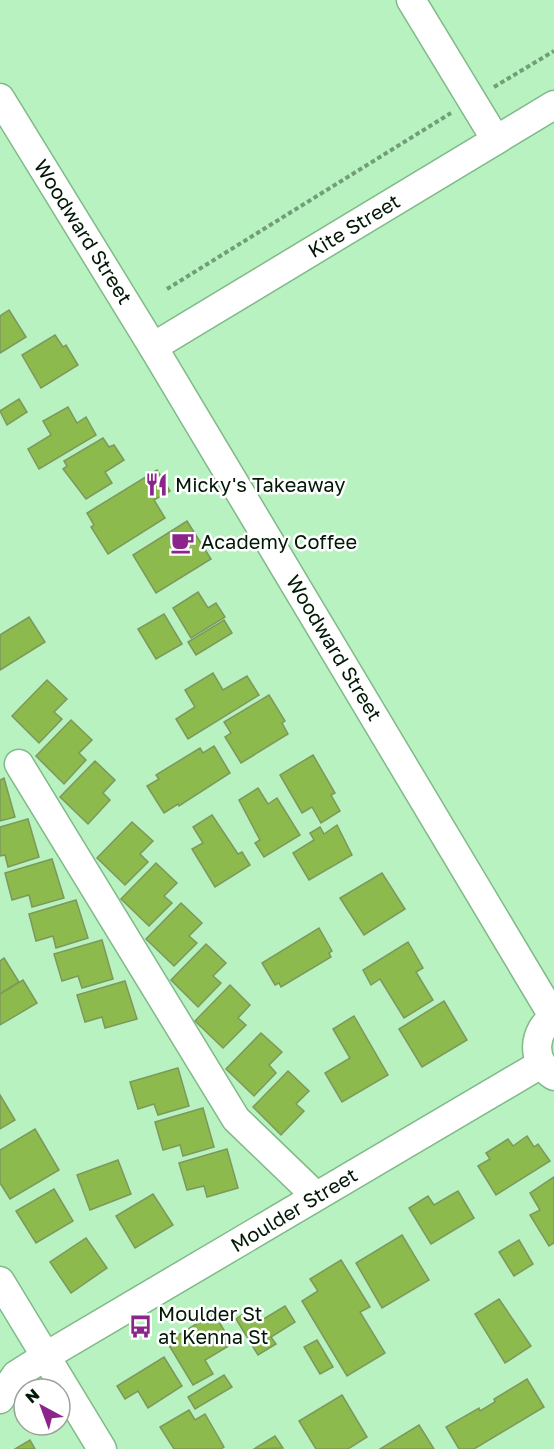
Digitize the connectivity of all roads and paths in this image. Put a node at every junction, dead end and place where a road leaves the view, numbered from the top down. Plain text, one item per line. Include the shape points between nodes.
1 (411, 0) edge
2 (554, 51) edge
3 (494, 87) dead end
4 (0, 98) edge
5 (554, 105) edge
6 (451, 113) dead end
7 (496, 140) junction
8 (166, 289) dead end
9 (153, 346) junction
10 (19, 764) dead end
11 (554, 1016) edge
12 (548, 1070) edge
13 (316, 1196) junction
14 (0, 1281) edge
15 (46, 1356) junction
16 (0, 1399) edge
17 (102, 1449) edge

1 - 7 street
2 - 3 path
4 - 9 street, Woodward Street
5 - 7 street, Kite Street
6 - 8 path
7 - 9 street, Kite Street
9 - 11 street, Woodward Street
10 - 13 street via 236,1119
11 - 12 street via 545,1023 536,1044
12 - 13 street, Moulder Street
13 - 15 street, Moulder Street
14 - 15 street
15 - 16 street, Moulder Street via 16,1375
15 - 17 street

